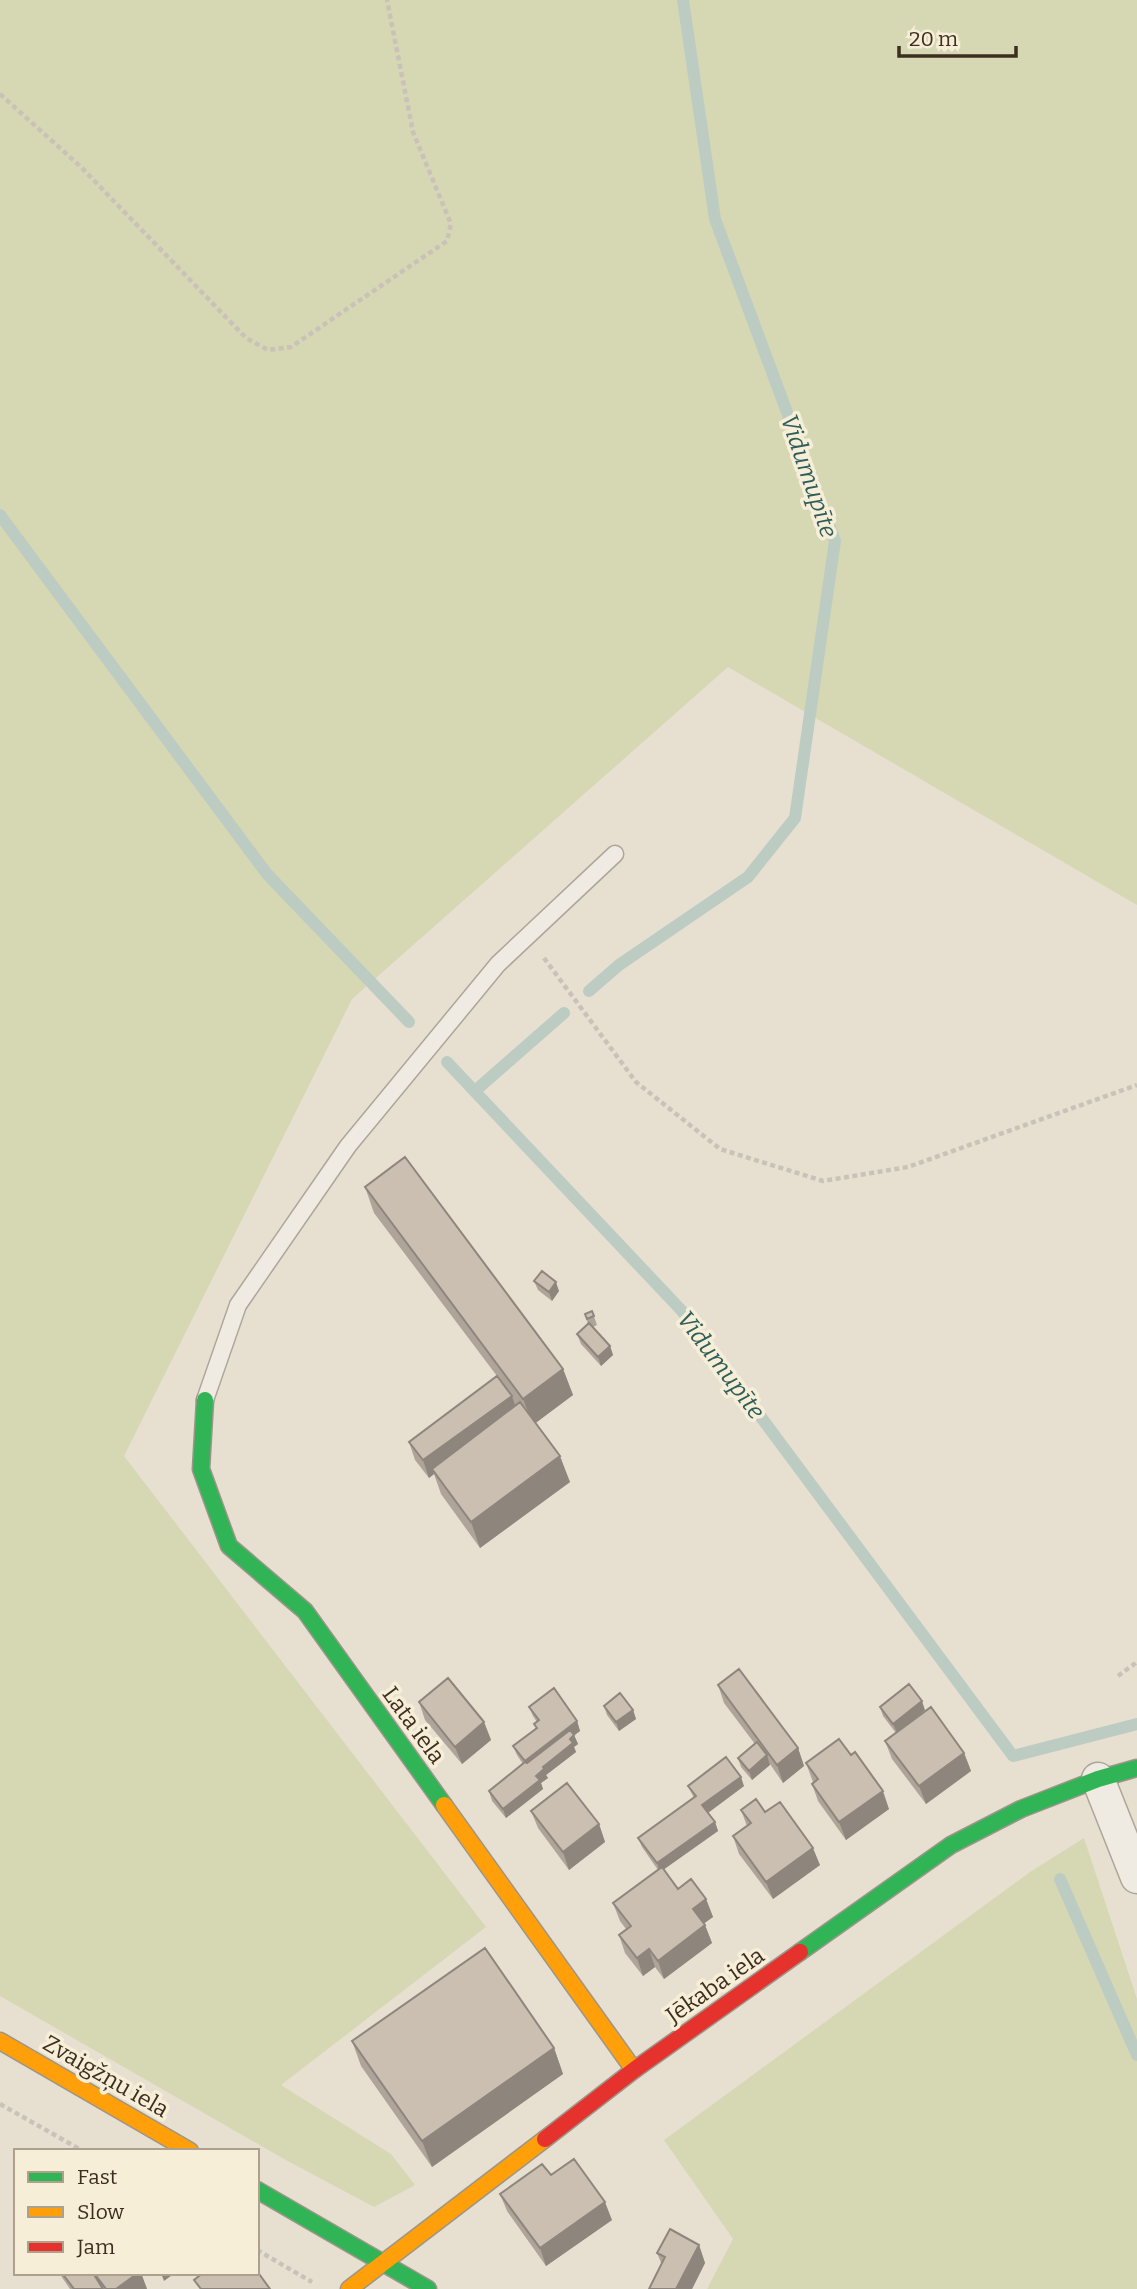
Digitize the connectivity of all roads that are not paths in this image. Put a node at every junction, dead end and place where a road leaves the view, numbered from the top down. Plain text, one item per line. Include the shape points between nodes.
1 (615, 854) dead end
2 (205, 1400) joint
3 (1137, 1768) edge
4 (1098, 1779) junction
5 (1137, 1877) edge
6 (0, 2041) edge
7 (634, 2070) junction
8 (187, 2149) edge
9 (259, 2191) edge
10 (384, 2263) junction
11 (349, 2289) edge
12 (428, 2289) edge

1 - 2 lane via 498,964 348,1146 238,1305
2 - 7 street, Lata iela via 201,1469 229,1546 305,1611
3 - 4 street, Jēkaba iela
4 - 5 street
4 - 7 street, Jēkaba iela via 1021,1809 951,1845
6 - 8 street, Zvaigžņu iela
7 - 10 street, Jēkaba iela
9 - 10 street
10 - 11 street, Jēkaba iela
10 - 12 street

